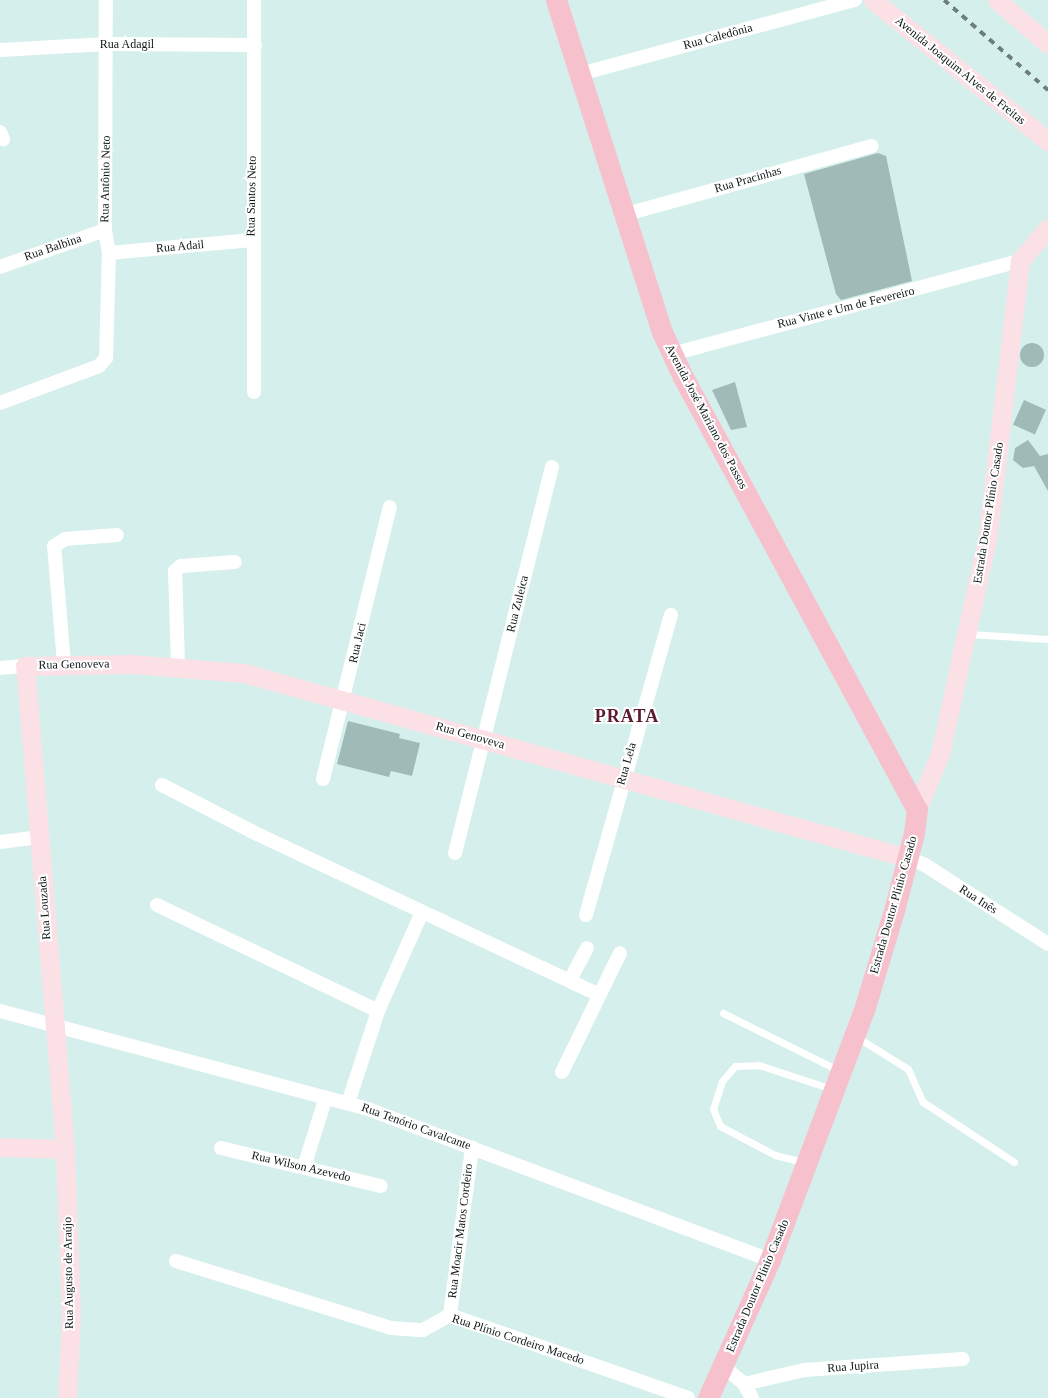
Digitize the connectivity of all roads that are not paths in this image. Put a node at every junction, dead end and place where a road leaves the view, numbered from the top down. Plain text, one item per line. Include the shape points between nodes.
1 (106, 0) edge
2 (254, 0) edge
3 (556, 0) edge
4 (855, 0) edge
5 (873, 0) edge
6 (998, 1) edge
7 (107, 44) junction
8 (1048, 44) edge
9 (254, 45) junction
10 (0, 50) edge
11 (580, 74) junction
12 (1048, 141) edge
13 (872, 146) dead end
14 (623, 215) junction
15 (1048, 228) edge
16 (105, 230) junction
17 (252, 240) junction
18 (109, 253) junction
19 (1020, 261) junction
20 (0, 266) edge
21 (672, 354) junction
22 (254, 392) dead end
23 (0, 403) edge
24 (552, 467) dead end
25 (390, 507) dead end
26 (117, 535) dead end
27 (235, 562) dead end
28 (671, 615) dead end
29 (967, 634) junction
30 (1048, 639) edge
31 (64, 664) junction
32 (24, 666) junction
33 (178, 666) junction
34 (0, 668) edge
35 (344, 700) junction
36 (484, 741) junction
37 (622, 778) junction
38 (323, 779) dead end
39 (162, 785) dead end
40 (917, 809) junction
41 (40, 837) junction
42 (0, 842) edge
43 (455, 853) dead end
44 (908, 858) junction
45 (157, 905) dead end
46 (422, 912) junction
47 (586, 914) dead end
48 (1048, 944) edge
49 (587, 948) dead end
50 (620, 953) dead end
51 (570, 980) junction
52 (599, 995) junction
53 (0, 1011) edge
54 (378, 1011) junction
55 (723, 1012) dead end
56 (53, 1024) junction
57 (854, 1035) junction
58 (562, 1072) dead end
59 (838, 1080) junction
60 (326, 1096) junction
61 (348, 1103) junction
62 (0, 1147) edge
63 (472, 1147) junction
64 (221, 1148) dead end
65 (65, 1149) junction
66 (1014, 1162) dead end
67 (807, 1163) junction
68 (304, 1167) junction
69 (381, 1186) dead end
70 (770, 1260) junction
71 (176, 1261) dead end
72 (450, 1315) junction
73 (963, 1360) dead end
74 (724, 1366) junction
75 (744, 1384) junction
76 (67, 1398) edge
77 (688, 1398) edge
78 (708, 1398) edge
79 (752, 1398) edge

1 - 7 street, Rua Antônio Neto
2 - 9 street, Rua Santos Neto
3 - 11 main road, Avenida José Mariano dos Passos
4 - 11 street, Rua Caledônia
5 - 12 street, Avenida Joaquim Alves de Freitas
6 - 8 street
7 - 9 street, Rua Adagil
7 - 10 street, Rua Adagil
7 - 16 street, Rua Antônio Neto
9 - 17 street, Rua Santos Neto
11 - 14 main road, Avenida José Mariano dos Passos
13 - 14 street, Rua Pracinhas
14 - 21 main road, Avenida José Mariano dos Passos
15 - 19 street
16 - 18 street, Rua Antônio Neto
16 - 20 street, Rua Balbina
17 - 18 street, Rua Adail
17 - 22 street, Rua Santos Neto
18 - 23 street, Rua Antônio Neto via 108,354 104,363
19 - 21 street, Rua Vinte e Um de Fevereiro
19 - 29 street, Estrada Doutor Plínio Casado via 999,456 988,533
21 - 40 main road, Avenida José Mariano dos Passos
24 - 36 street, Rua Zuleica
25 - 35 street, Rua Jaci
26 - 31 street via 65,539 54,546
27 - 33 street via 181,566 175,571
28 - 37 street, Rua Lela
29 - 30 lane
29 - 40 street, Estrada Doutor Plínio Casado via 940,754
31 - 32 street, Rua Genoveva
31 - 33 street, Rua Genoveva
32 - 34 street
32 - 41 street, Rua Louzada
33 - 35 street, Rua Genoveva via 244,673
35 - 36 street, Rua Genoveva
35 - 38 street, Rua Jaci
36 - 37 street, Rua Genoveva
36 - 43 street, Rua Zuleica
37 - 44 street, Rua Genoveva
37 - 47 street, Rua Lela
39 - 46 street
40 - 44 main road, Estrada Doutor Plínio Casado
41 - 42 street
41 - 56 street, Rua Louzada
44 - 48 street, Rua Inês via 925,865
44 - 57 main road, Estrada Doutor Plínio Casado
45 - 54 street
46 - 51 street
46 - 54 street
49 - 51 street
50 - 52 street
51 - 52 street
52 - 58 street
53 - 56 street, Rua Tenório Cavalcante
54 - 61 street
55 - 59 lane
56 - 60 street, Rua Tenório Cavalcante
56 - 65 street, Rua Louzada
57 - 59 main road, Estrada Doutor Plínio Casado
57 - 66 lane via 908,1070 923,1102
59 - 67 main road, Estrada Doutor Plínio Casado
59 - 67 lane via 759,1066 735,1066 722,1081 713,1109 720,1126 775,1155
60 - 61 street, Rua Tenório Cavalcante
60 - 68 street
61 - 63 street, Rua Tenório Cavalcante
62 - 65 street
63 - 70 street, Rua Tenório Cavalcante
63 - 72 street, Rua Moacir Matos Cordeiro
64 - 68 street, Rua Wilson Azevedo
65 - 76 street, Rua Augusto de Araújo via 71,1315
67 - 70 main road, Estrada Doutor Plínio Casado
68 - 69 street, Rua Wilson Azevedo
70 - 74 main road, Estrada Doutor Plínio Casado
71 - 72 street, Rua Plínio Cordeiro Macedo via 391,1328 422,1330
72 - 77 street, Rua Plínio Cordeiro Macedo
73 - 75 street, Rua Jupira via 804,1370
74 - 75 street
74 - 78 main road, Estrada Doutor Plínio Casado
75 - 79 street

